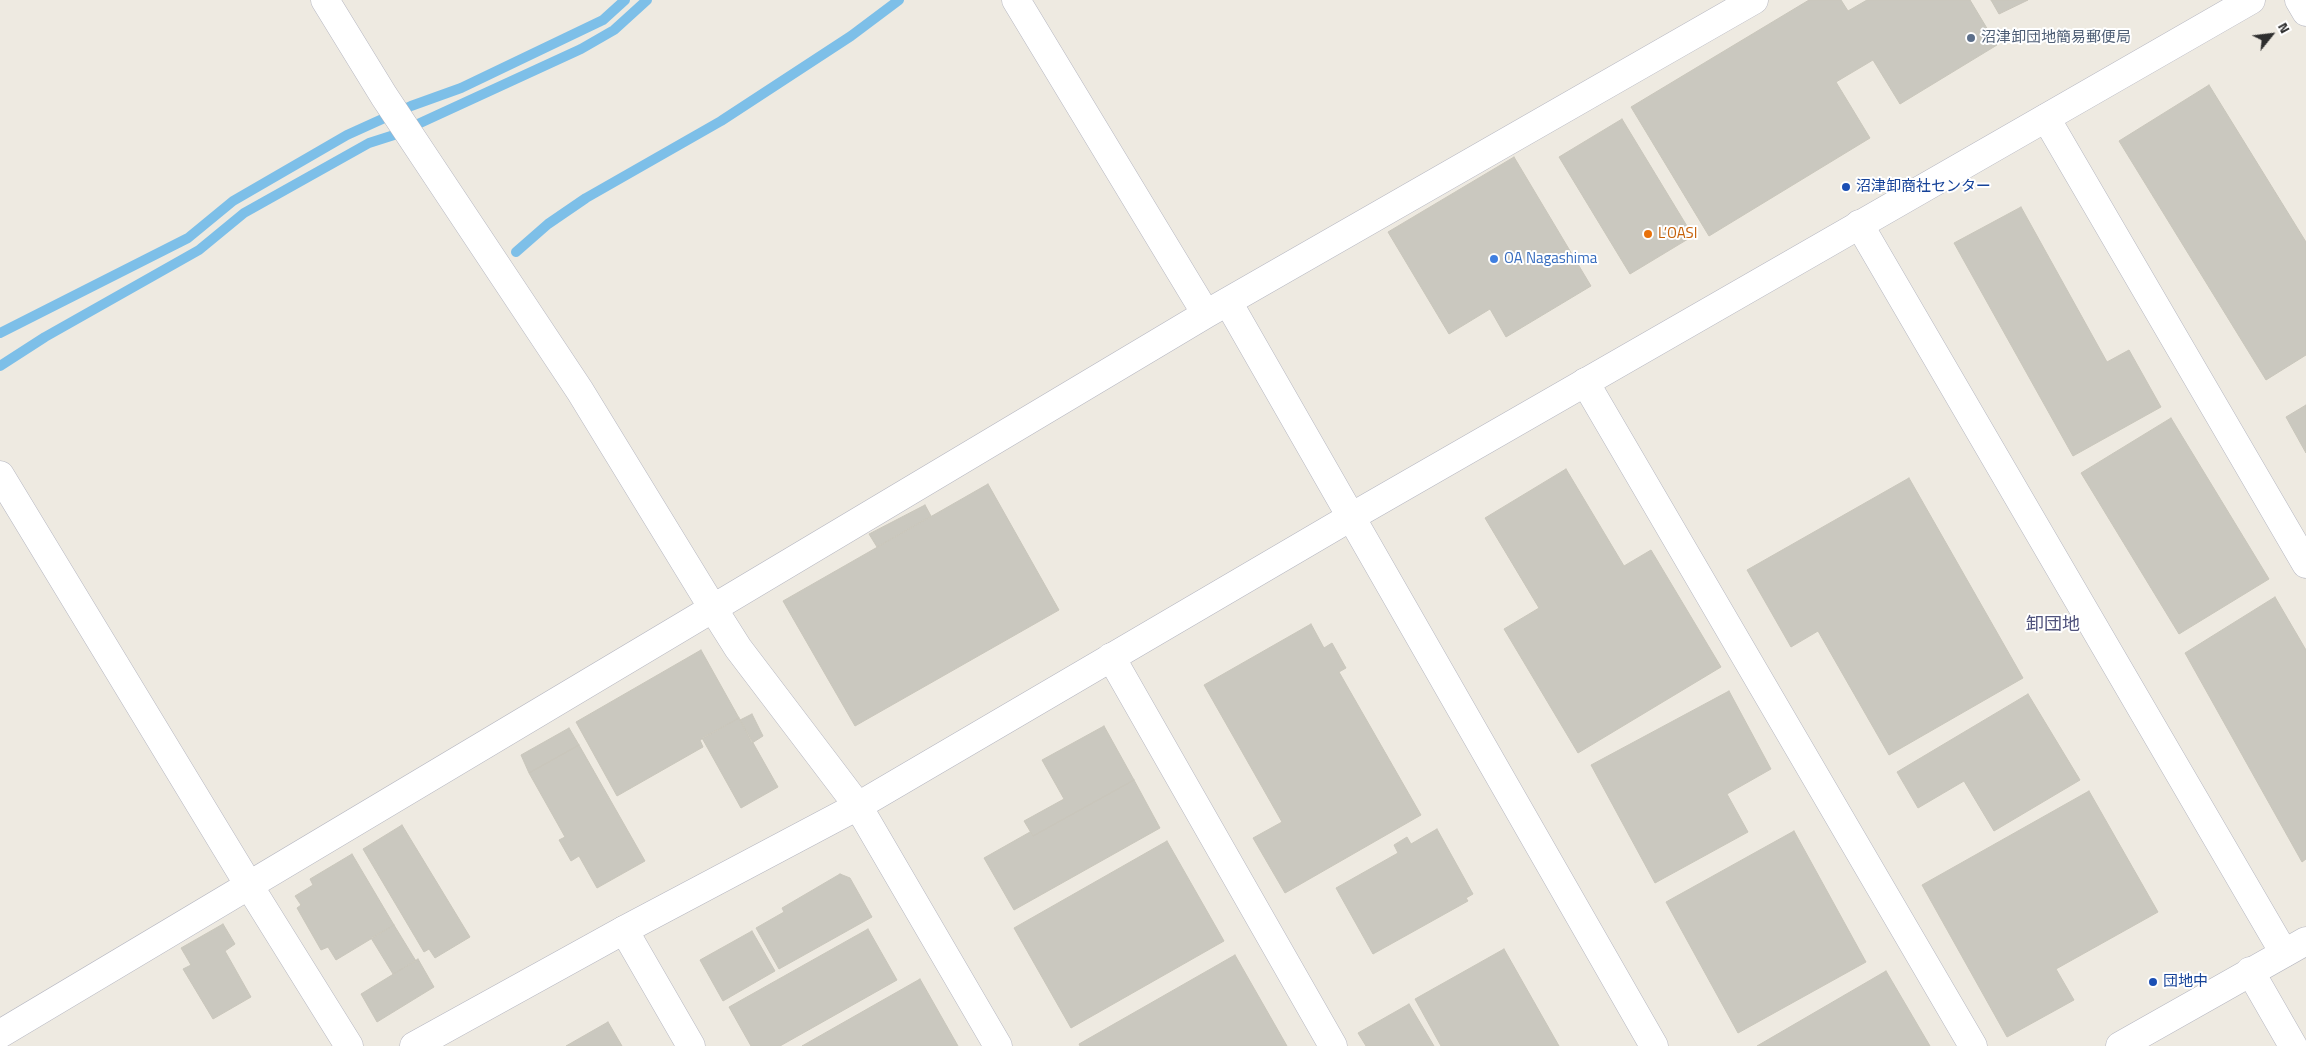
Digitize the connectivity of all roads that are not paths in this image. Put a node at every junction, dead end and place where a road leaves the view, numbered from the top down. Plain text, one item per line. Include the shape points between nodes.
1 (325, 0) edge
2 (1016, 0) edge
3 (1754, 0) edge
4 (2251, 0) edge
5 (2299, 0) edge
6 (2306, 12) edge
7 (2046, 118) junction
8 (1859, 224) junction
9 (1217, 308) junction
10 (1585, 382) junction
11 (0, 475) edge
12 (1351, 516) junction
13 (2306, 564) edge
14 (714, 610) junction
15 (1111, 658) junction
16 (858, 806) junction
17 (250, 887) junction
18 (624, 930) junction
19 (2295, 947) edge
20 (2250, 971) junction
21 (0, 1034) edge
22 (349, 1046) edge
23 (414, 1046) edge
24 (691, 1046) edge
25 (998, 1046) edge
26 (1333, 1046) edge
27 (1654, 1046) edge
28 (1973, 1046) edge
29 (2120, 1046) edge
30 (2293, 1046) edge

1 - 14 street via 384,96 580,391
2 - 9 street
3 - 9 street
4 - 7 street
5 - 6 street
7 - 8 street
7 - 13 street
8 - 10 street
8 - 19 street
9 - 12 street
9 - 14 street
10 - 12 street
10 - 28 street
11 - 17 street
12 - 15 street
12 - 27 street
14 - 16 street via 738,648
14 - 17 street
15 - 16 street
15 - 26 street
16 - 18 street
16 - 25 street
17 - 21 street
17 - 22 street
18 - 23 street
18 - 24 street
19 - 20 street
20 - 29 street
20 - 30 street

